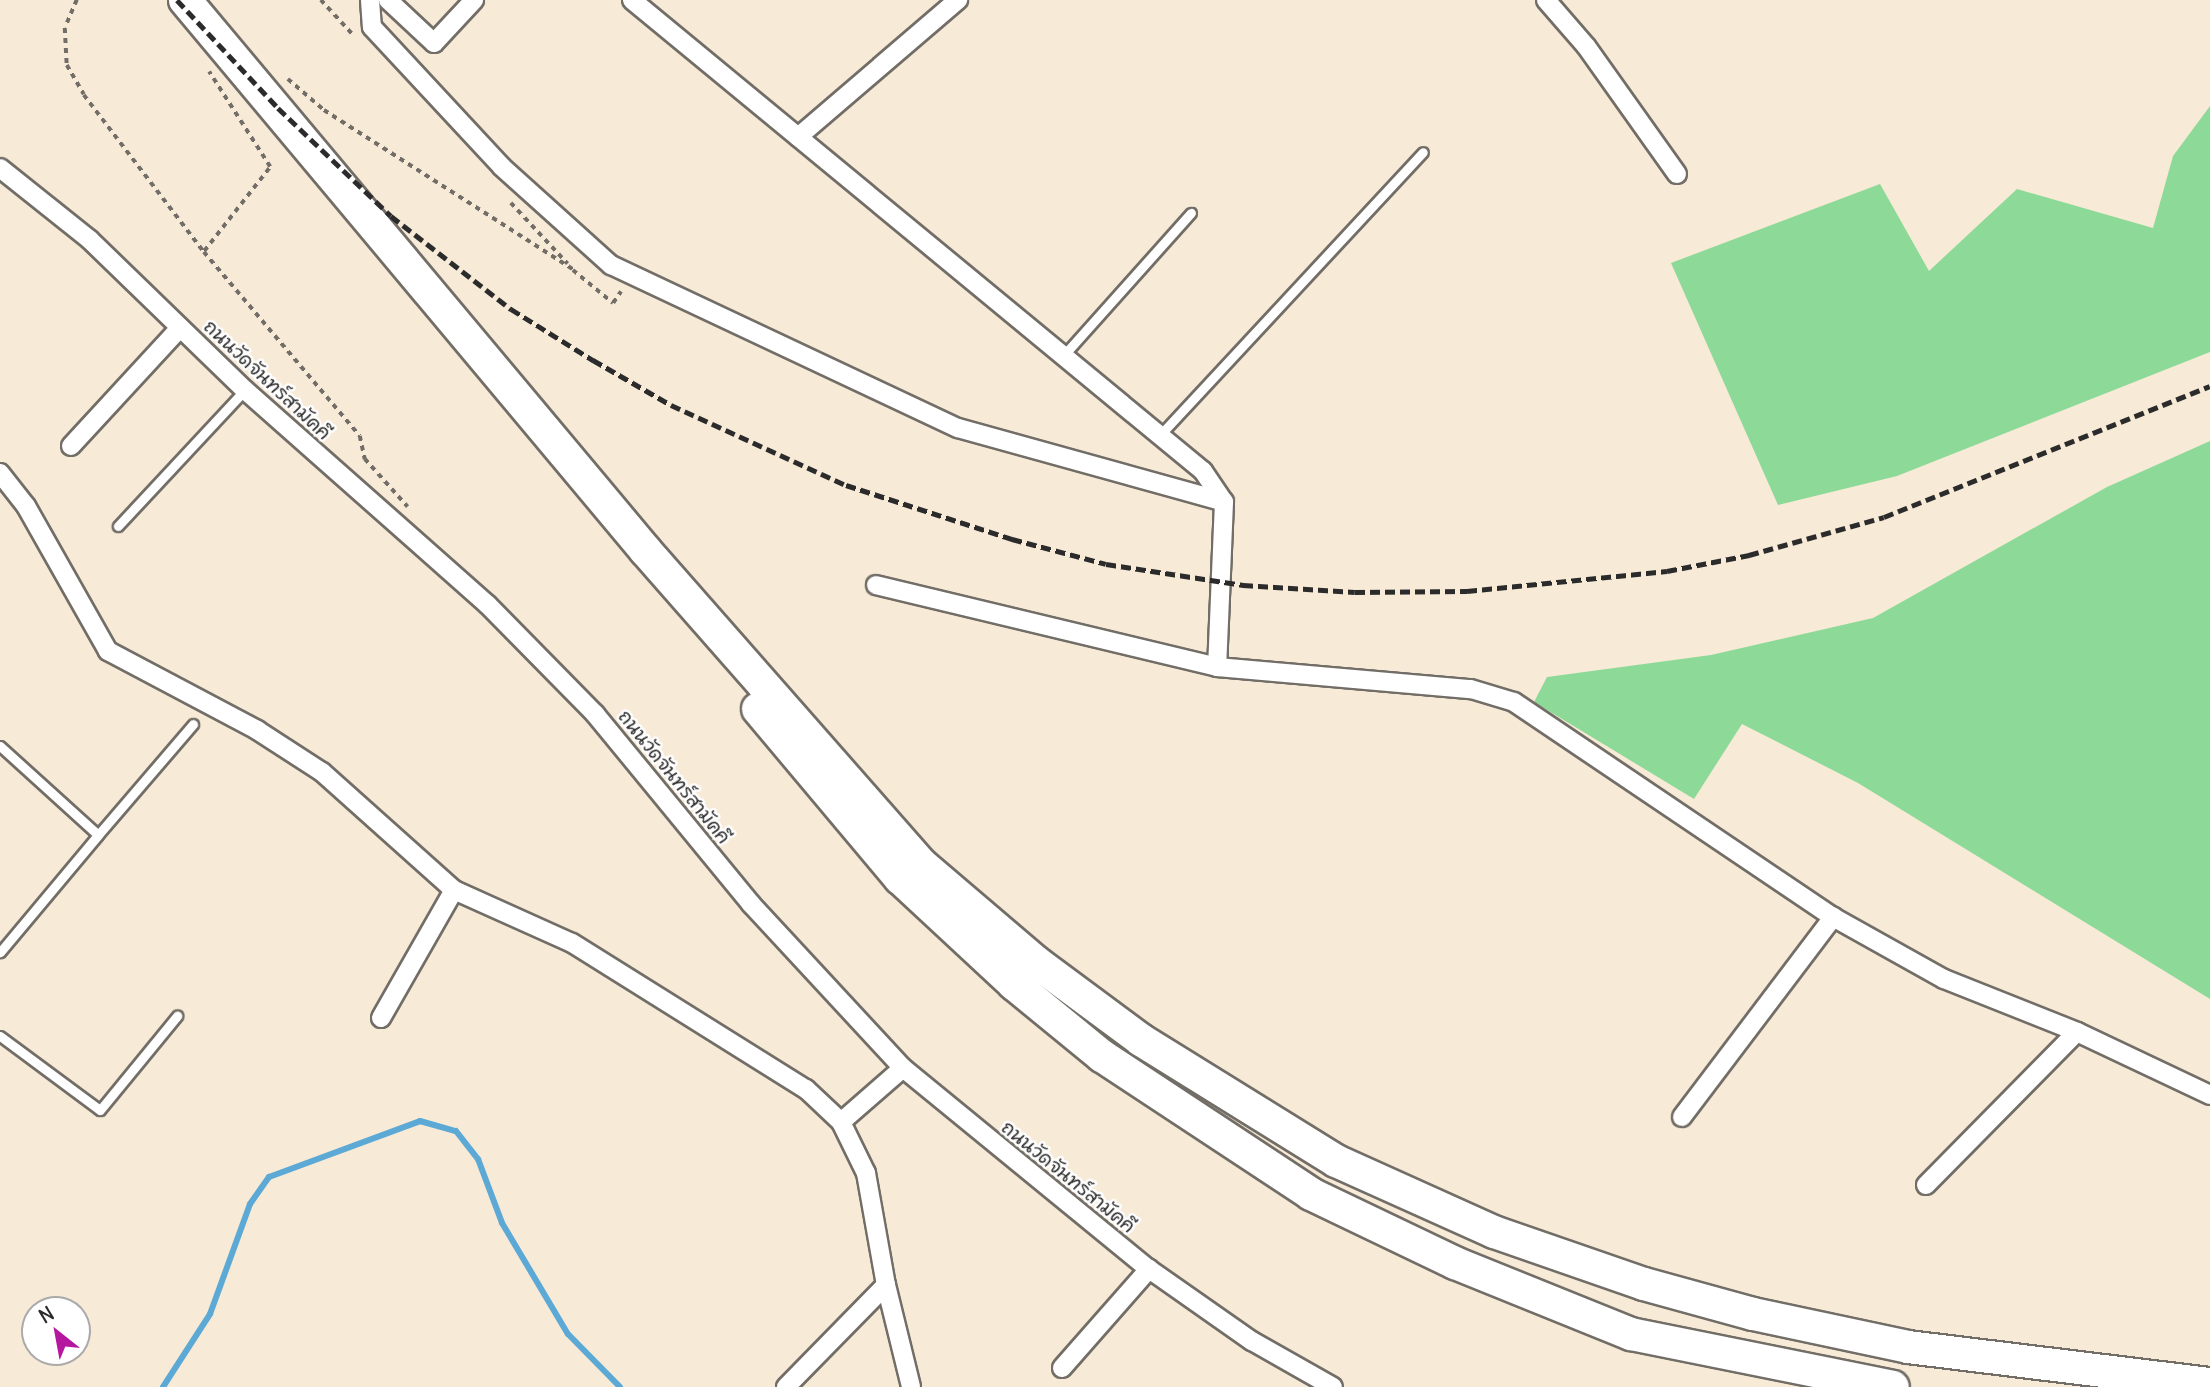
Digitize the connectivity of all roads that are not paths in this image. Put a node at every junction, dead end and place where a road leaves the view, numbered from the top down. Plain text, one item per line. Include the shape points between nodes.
1 (170, 0) edge
2 (185, 0) edge
3 (370, 0) edge
4 (388, 0) edge
5 (474, 0) edge
6 (632, 0) edge
7 (958, 0) edge
8 (1546, 0) edge
9 (798, 137) junction
10 (1423, 152) dead end
11 (0, 167) edge
12 (1677, 174) dead end
13 (1191, 213) dead end
14 (180, 328) junction
15 (1062, 357) junction
16 (245, 390) junction
17 (1159, 436) junction
18 (71, 446) dead end
19 (0, 473) edge
20 (1224, 502) junction
21 (118, 526) dead end
22 (876, 585) dead end
23 (1217, 667) junction
24 (193, 724) dead end
25 (0, 746) edge
26 (98, 835) junction
27 (454, 890) junction
28 (1833, 917) junction
29 (0, 952) edge
30 (177, 1016) dead end
31 (381, 1018) dead end
32 (2077, 1032) junction
33 (0, 1036) edge
34 (903, 1068) junction
35 (2210, 1095) edge
36 (1682, 1117) dead end
37 (841, 1122) junction
38 (1926, 1185) dead end
39 (1149, 1269) junction
40 (886, 1285) junction
41 (1062, 1368) dead end
42 (2155, 1381) edge
43 (2210, 1384) edge
44 (786, 1387) edge
45 (911, 1387) edge
46 (1333, 1387) edge
47 (1893, 1387) edge

1 - 47 highway via 900,878 1014,984 1102,1056 1311,1194 1455,1263 1632,1334
2 - 42 highway via 646,551 921,864 1037,963 1141,1040 1336,1161 1494,1232 1644,1284 1753,1314 1908,1347
3 - 20 street via 372,27 502,167 611,265 958,428
4 - 5 street via 434,43
6 - 9 street
7 - 9 street
8 - 12 street via 1586,46
9 - 15 street
10 - 17 lane
11 - 14 street, ถนนวัดจันทร์สามัคคี via 89,239
13 - 15 lane
14 - 16 street, ถนนวัดจันทร์สามัคคี
14 - 18 street
15 - 17 street
16 - 21 lane
16 - 34 street, ถนนวัดจันทร์สามัคคี via 488,605 595,715 751,904
17 - 20 street via 1203,471
19 - 27 street via 26,506 108,651 212,703 322,772
20 - 23 street
22 - 23 street
23 - 28 street via 1471,689 1514,702
24 - 26 lane
25 - 26 lane
26 - 29 lane
27 - 31 street
27 - 37 street via 572,943 806,1088
28 - 32 street via 1944,979
28 - 36 street
30 - 33 lane via 100,1110
32 - 35 street
32 - 38 street
34 - 37 street
34 - 39 street, ถนนวัดจันทร์สามัคคี
37 - 40 street via 866,1173
39 - 41 street
39 - 46 street, ถนนวัดจันทร์สามัคคี via 1252,1342
40 - 44 street
40 - 45 street
42 - 43 highway

